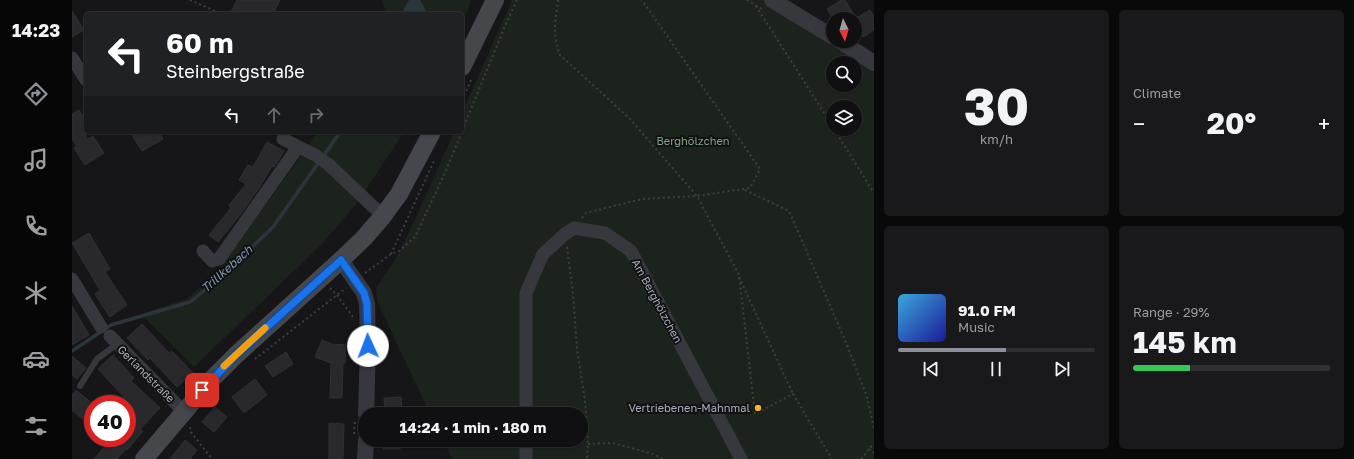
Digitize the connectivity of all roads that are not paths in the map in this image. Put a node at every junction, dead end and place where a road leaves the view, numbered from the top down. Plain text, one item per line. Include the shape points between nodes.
1 (495, 0) edge
2 (772, 0) edge
3 (826, 33) edge
4 (851, 48) edge
5 (72, 58) edge
6 (464, 63) edge
7 (874, 63) edge
8 (84, 77) edge
9 (431, 134) edge
10 (283, 139) dead end
11 (298, 147) junction
12 (383, 216) junction
13 (203, 251) dead end
14 (341, 260) junction
15 (72, 279) edge
16 (109, 336) junction
17 (80, 386) dead end
18 (362, 407) edge
19 (526, 407) edge
20 (184, 411) junction
21 (362, 447) edge
22 (526, 447) edge
23 (144, 459) edge
24 (365, 459) edge
25 (526, 459) edge
26 (741, 459) edge

1 - 6 main road
2 - 3 street
4 - 7 street
5 - 8 street
9 - 12 main road via 399,194
10 - 11 street
11 - 12 street via 315,154 328,164
11 - 13 street via 219,259 212,261
12 - 14 main road
14 - 18 street via 364,293 367,304 368,346
14 - 20 main road via 236,355
15 - 16 street, Gerlandstraße
16 - 17 lane
16 - 20 street, Gerlandstraße
19 - 26 street, Am Berghölzchen via 526,293 543,254 570,231 605,233 631,251
20 - 23 main road
21 - 24 street
22 - 25 street

